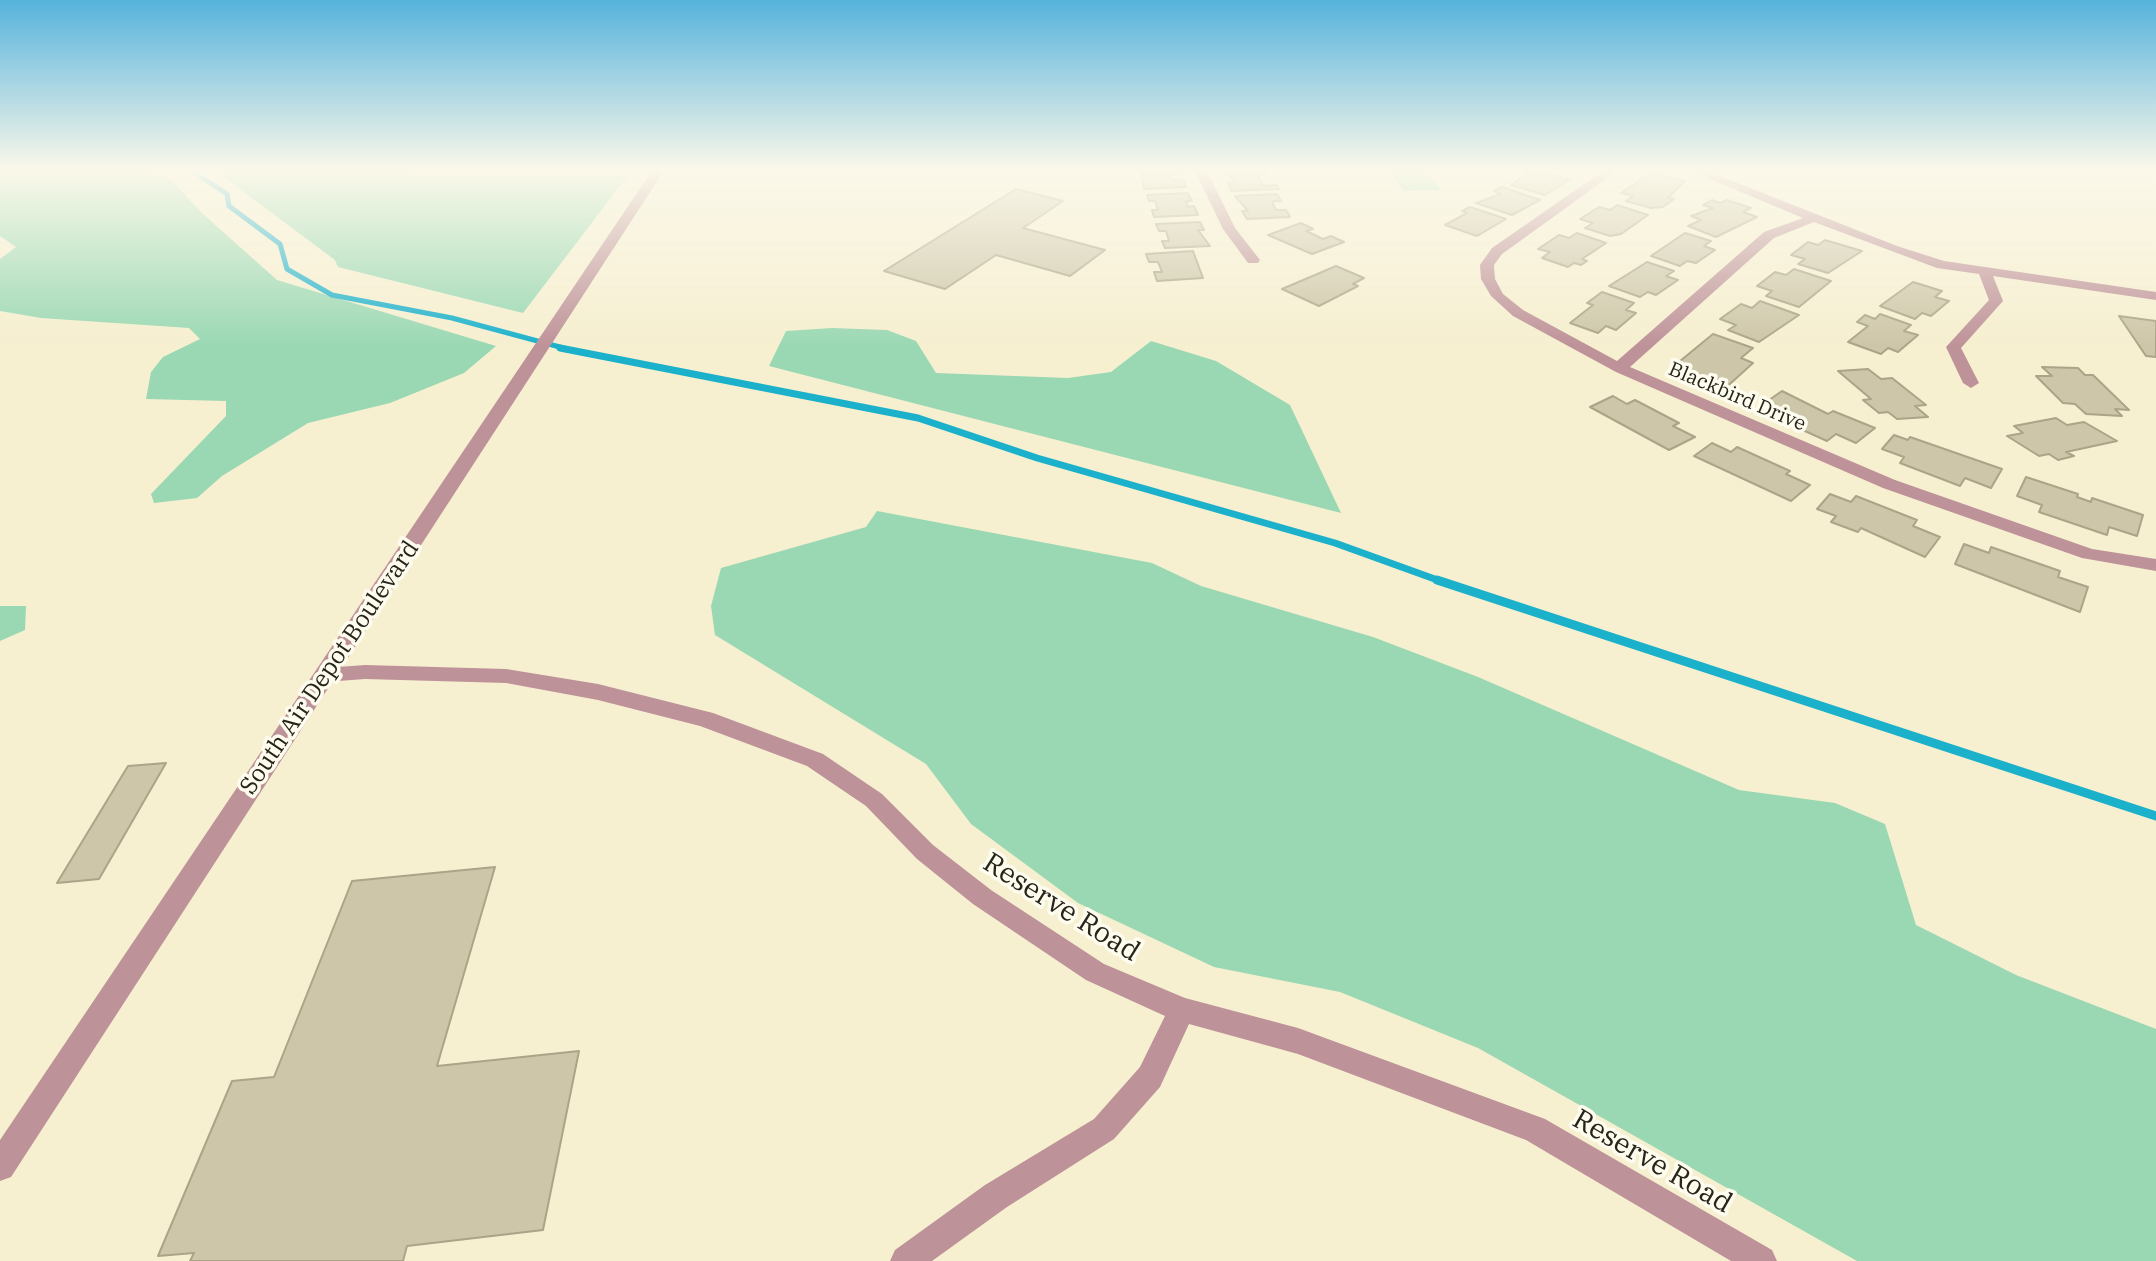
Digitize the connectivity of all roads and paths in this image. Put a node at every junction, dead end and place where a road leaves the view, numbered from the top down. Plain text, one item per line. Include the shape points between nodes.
1 (620, 228) edge
2 (1228, 228) edge
3 (1530, 228) edge
4 (1788, 228) edge
5 (1839, 228) edge
6 (1253, 260) dead end
7 (1985, 273) junction
8 (2156, 296) edge
9 (1621, 369) junction
10 (1971, 383) dead end
11 (2156, 565) edge
12 (325, 675) junction
13 (1182, 1010) junction
14 (0, 1166) edge
15 (906, 1261) edge
16 (1761, 1261) edge

1 - 12 street, South Air Depot Boulevard
2 - 6 street
3 - 9 street, Blackbird Drive via 1497,251 1487,265 1498,296 1518,313
4 - 9 street via 1769,235 1626,359
5 - 7 street via 1892,249
7 - 8 street
7 - 10 street via 1996,301 1953,347
9 - 11 street, Blackbird Drive via 1889,484 2089,554
12 - 13 street, Reserve Road via 522,679 598,692 705,719 815,760 874,800 925,852 982,897 1095,972
12 - 14 street, South Air Depot Boulevard
13 - 15 street via 1150,1077 1104,1129 996,1196
13 - 16 street, Reserve Road via 1298,1041 1535,1129

